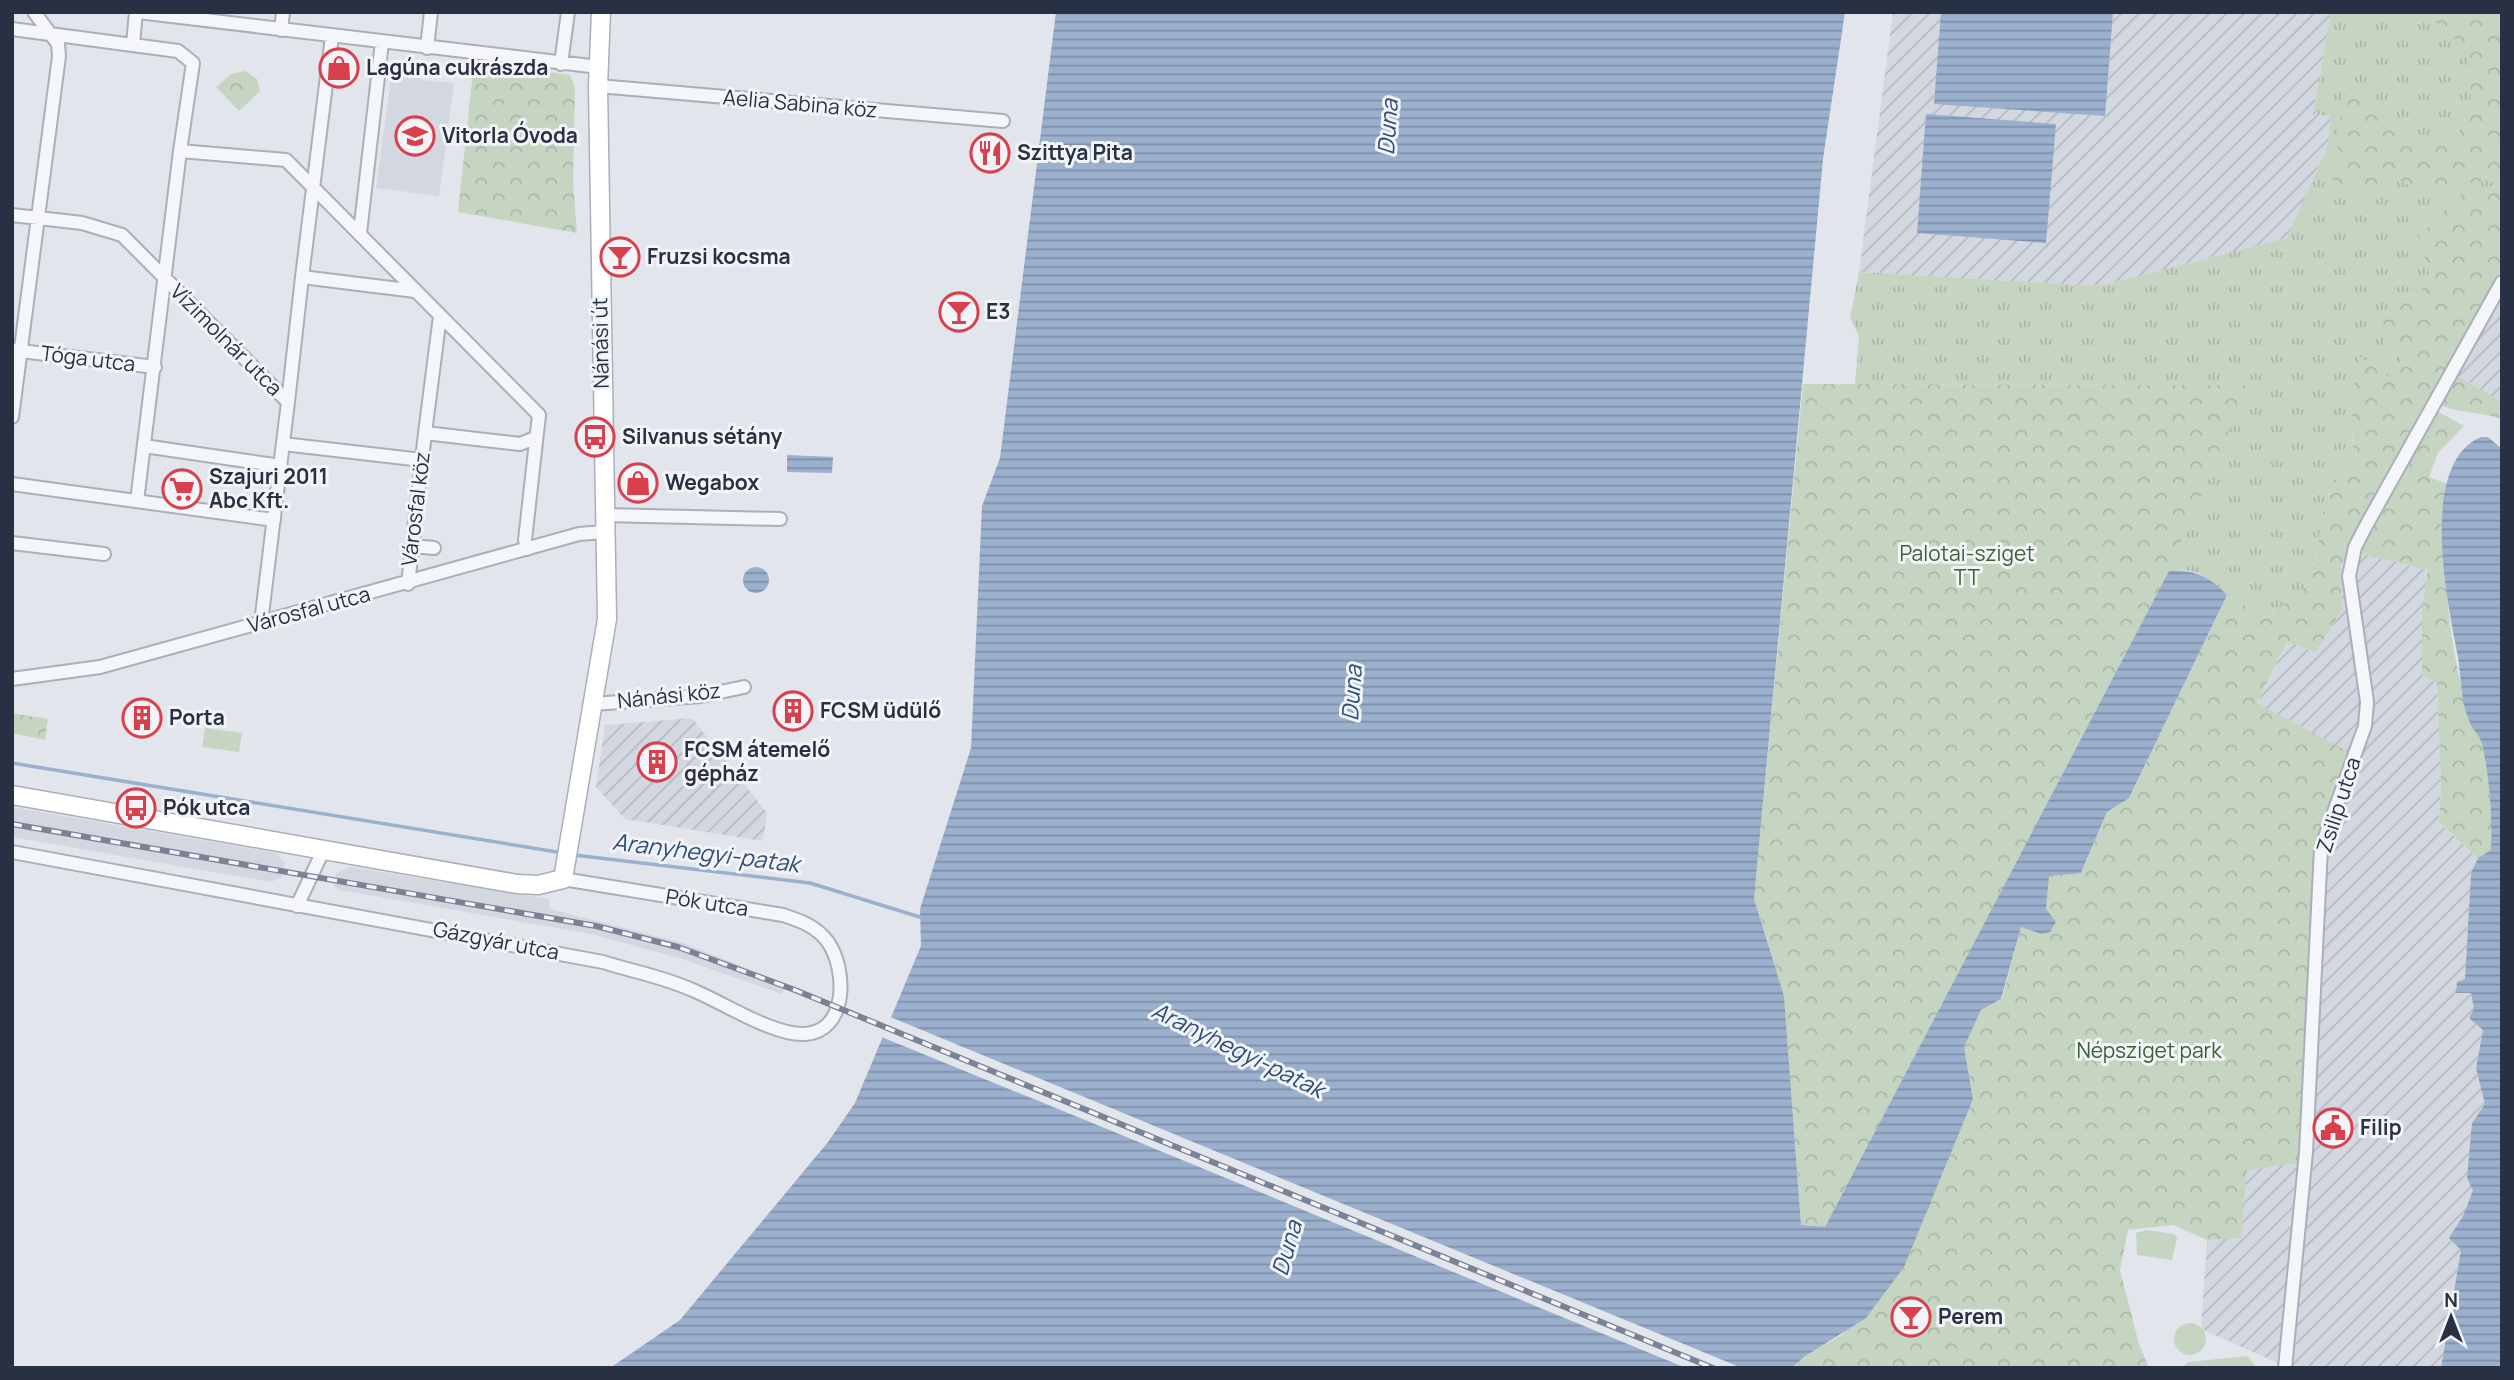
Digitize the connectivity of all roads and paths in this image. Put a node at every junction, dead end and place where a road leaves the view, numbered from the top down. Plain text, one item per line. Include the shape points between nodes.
1 (34, 12) edge
2 (137, 12) edge
3 (283, 12) edge
4 (431, 12) edge
5 (568, 12) edge
6 (601, 12) edge
7 (12, 29) edge
8 (281, 30) junction
9 (52, 35) junction
10 (332, 36) junction
11 (382, 42) junction
12 (133, 44) junction
13 (427, 48) junction
14 (561, 64) junction
15 (598, 76) junction
16 (1003, 121) dead end
17 (180, 151) junction
18 (314, 188) junction
19 (12, 215) edge
20 (40, 219) junction
21 (360, 233) junction
22 (164, 277) junction
23 (302, 277) junction
24 (2502, 282) edge
25 (415, 291) junction
26 (440, 316) junction
27 (17, 350) edge
28 (155, 367) junction
29 (288, 402) junction
30 (12, 417) edge
31 (425, 433) junction
32 (535, 439) junction
33 (284, 444) junction
34 (144, 446) junction
35 (422, 460) junction
36 (281, 466) junction
37 (12, 484) edge
38 (137, 501) junction
39 (780, 519) dead end
40 (274, 520) junction
41 (604, 524) junction
42 (12, 544) edge
43 (412, 546) junction
44 (434, 548) dead end
45 (527, 549) junction
46 (104, 554) dead end
47 (408, 584) junction
48 (261, 623) junction
49 (12, 679) edge
50 (744, 687) dead end
51 (593, 704) junction
52 (12, 795) edge
53 (323, 851) junction
54 (12, 852) edge
55 (564, 876) junction
56 (297, 906) junction
57 (783, 915) joint
58 (2285, 1368) edge

1 - 9 street
2 - 8 street, Aelia Sabina köz
2 - 12 street
3 - 8 street
4 - 13 street
5 - 14 street
6 - 15 street, Nánási út
7 - 9 street
8 - 10 street, Aelia Sabina köz
9 - 12 street
9 - 20 street, Tóga utca via 60,56
10 - 11 street, Aelia Sabina köz
10 - 18 street
11 - 13 street, Aelia Sabina köz
11 - 21 street
12 - 17 street via 178,51 193,63
13 - 14 street, Aelia Sabina köz
14 - 15 street, Aelia Sabina köz
15 - 16 street, Aelia Sabina köz
15 - 41 street, Nánási út
17 - 18 street via 286,160
17 - 22 street, Vízimolnár utca
18 - 21 street
18 - 23 street
19 - 20 street, Vízimolnár utca
20 - 22 street, Vízimolnár utca via 82,223 122,235
20 - 27 street, Tóga utca
21 - 25 street
22 - 28 street
22 - 29 street, Vízimolnár utca
23 - 25 street
23 - 29 street, Vízimolnár utca
24 - 58 street, Zsilip utca via 2355,547 2349,576 2367,702 2365,726 2321,848 2306,1152
25 - 26 street
26 - 31 street
26 - 32 street via 540,415
27 - 28 street, Tóga utca
27 - 30 street, Tóga utca
28 - 34 street
29 - 33 street, Vízimolnár utca
31 - 32 street via 520,444
31 - 35 street, Városfal köz
32 - 45 street
33 - 35 street
33 - 36 street, Vízimolnár utca
34 - 36 street
34 - 38 street
35 - 43 street, Városfal köz
36 - 40 street, Vízimolnár utca
37 - 38 street
38 - 40 street
39 - 41 street, Városfal utca
40 - 48 street, Vízimolnár utca
41 - 45 street, Városfal utca
41 - 51 street, Nánási út via 607,619
42 - 46 street
43 - 44 street
43 - 47 street, Városfal köz
45 - 47 street, Városfal utca
47 - 48 street, Városfal utca
48 - 49 street, Városfal utca via 100,667
50 - 51 street, Nánási köz via 701,696
51 - 55 street, Nánási út
52 - 53 street, Pók utca
53 - 55 street, Pók utca via 517,884 538,886
53 - 56 street
54 - 56 street, Gázgyár utca
55 - 57 street, Pók utca
56 - 57 street, Gázgyár utca via 603,962 688,988 782,1030 818,1031 841,1000 838,964 828,943 809,923

